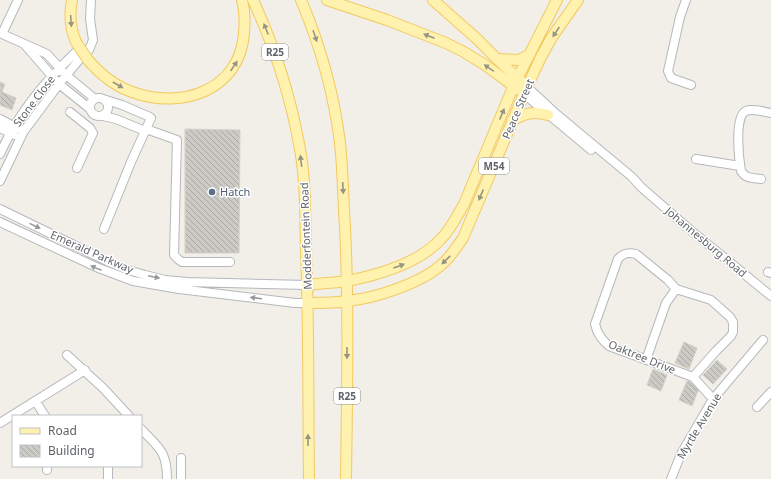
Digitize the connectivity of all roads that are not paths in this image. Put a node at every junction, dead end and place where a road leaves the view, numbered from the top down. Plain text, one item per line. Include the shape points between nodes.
1 (18, 0) edge
2 (72, 0) edge
3 (91, 0) edge
4 (242, 0) edge
5 (254, 0) edge
6 (301, 0) edge
7 (327, 0) edge
8 (434, 0) edge
9 (556, 0) edge
10 (578, 0) edge
11 (686, 0) edge
12 (1, 33) edge
13 (94, 36) junction
14 (81, 42) junction
15 (24, 44) junction
16 (530, 54) junction
17 (83, 56) junction
18 (496, 59) junction
19 (60, 67) junction
20 (66, 75) junction
21 (51, 76) junction
22 (516, 82) junction
23 (59, 84) junction
24 (691, 85) dead end
25 (525, 91) junction
26 (95, 99) junction
27 (89, 108) junction
28 (102, 111) junction
29 (70, 112) dead end
30 (771, 112) edge
31 (548, 115) junction
32 (0, 120) edge
33 (512, 122) junction
34 (89, 127) junction
35 (147, 127) junction
36 (0, 128) edge
37 (12, 130) junction
38 (22, 135) junction
39 (0, 154) edge
40 (696, 159) dead end
41 (77, 162) dead end
42 (740, 166) junction
43 (761, 179) dead end
44 (0, 181) edge
45 (641, 187) junction
46 (0, 209) edge
47 (0, 222) edge
48 (104, 229) dead end
49 (230, 262) dead end
50 (347, 281) junction
51 (308, 284) junction
52 (676, 289) junction
53 (771, 296) edge
54 (347, 302) junction
55 (308, 303) junction
56 (763, 340) dead end
57 (67, 355) dead end
58 (646, 360) junction
59 (85, 370) junction
60 (693, 377) junction
61 (771, 392) edge
62 (713, 399) junction
63 (36, 402) junction
64 (757, 407) dead end
65 (14, 415) edge
66 (44, 415) edge
67 (126, 415) edge
68 (12, 416) edge
69 (0, 423) edge
70 (142, 430) edge
71 (181, 458) dead end
72 (108, 467) edge
73 (108, 479) edge
74 (167, 479) edge
75 (181, 479) edge
76 (309, 479) edge
77 (346, 479) edge
78 (671, 479) edge

1 - 12 street
2 -> 14 main road via 72,33
3 - 13 street via 90,19
17 -> 4 main road via 118,85 143,95 154,98 182,98 205,92 224,78 238,60 244,43
51 -> 5 main road, Modderfontein Road / R25 via 304,179 299,144 281,70
6 -> 50 main road, R25 via 323,63 340,143
22 -> 7 main road via 446,43
8 - 18 main road
9 - 16 main road, Peace Street / M54
10 -> 25 main road, Peace Street / M54 via 552,37
11 - 24 street via 668,71 671,78
12 - 15 street
13 - 14 street
13 - 17 street via 92,45
14 - 17 main road, bridge
15 - 19 street via 47,54
15 - 21 street
16 - 18 main road via 519,60
16 - 22 main road, Peace Street / M54
17 - 19 street, Stone Close
17 - 20 street, Stone Close
18 - 22 main road
19 - 20 street
19 - 21 street, Stone Close
20 - 23 street, Stone Close
20 - 26 street
21 - 23 street
21 - 37 street, Stone Close
22 - 25 main road
50 -> 22 main road, Peace Street / M54 via 408,262 428,251 441,239 464,204
23 - 27 street
23 - 38 street, Stone Close
25 - 31 street, Johannesburg Road
25 - 33 main road, Peace Street / M54
25 - 45 street, Johannesburg Road via 554,112
26 - 27 street
26 - 28 street
27 - 28 street via 91,113
28 - 34 street
28 - 35 street
28 - 35 street via 122,105 150,117
29 - 34 street
30 - 42 street via 746,111 740,118
31 - 33 main road via 527,113
31 - 45 street, Johannesburg Road via 623,176
32 - 37 street
33 -> 54 main road, Peace Street / M54 via 463,238 453,254 423,277 396,289
34 - 41 street via 93,136
35 - 48 street
35 - 49 street via 177,140 174,256 182,262
36 - 37 street
37 - 38 street
37 - 39 street, Stone Close
38 - 44 street, Stone Close
40 - 42 street
42 - 43 street via 744,176
45 - 53 street, Johannesburg Road
46 -> 51 street, Emerald Parkway via 107,261 128,270 165,280
55 -> 47 street, Emerald Parkway via 179,289 133,281 81,261
50 - 51 main road, M54
50 - 54 main road, R25
51 - 55 main road, Modderfontein Road / R25
52 - 58 street via 666,303
52 - 58 street, Oaktree Drive via 636,254 625,253 618,259 595,324 596,330 609,346
52 - 60 street, Oaktree Drive via 711,300 733,322 731,336
54 - 55 main road, Peace Street / M54
54 -> 77 main road, R25
76 -> 55 main road, Modderfontein Road / R25
56 - 62 street, Myrtle Avenue
57 - 59 street
58 - 60 street, Oaktree Drive
59 - 63 street
59 - 67 street
60 - 62 street, Oaktree Drive
61 - 64 street
62 - 78 street, Myrtle Avenue via 681,454
63 - 65 street
63 - 66 street
68 - 69 street
70 - 74 street via 165,456
71 - 75 street
72 - 73 street

